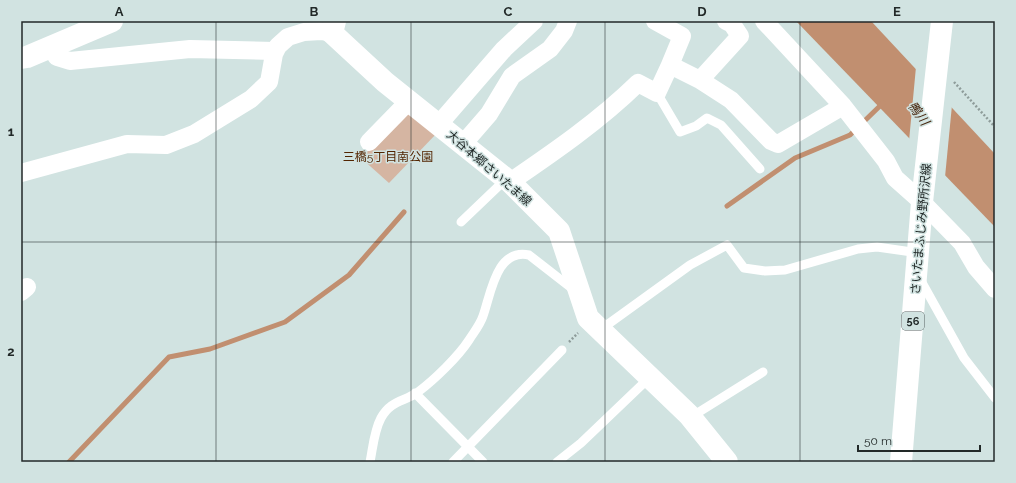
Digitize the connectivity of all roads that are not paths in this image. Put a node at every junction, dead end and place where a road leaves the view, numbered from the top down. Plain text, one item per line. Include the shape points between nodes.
1 (534, 21) edge
2 (568, 21) edge
3 (655, 21) edge
4 (726, 21) edge
5 (764, 21) edge
6 (942, 21) edge
7 (102, 23) edge
8 (334, 27) edge
9 (50, 47) junction
10 (275, 51) junction
11 (21, 58) edge
12 (670, 64) junction
13 (700, 80) junction
14 (657, 92) junction
15 (409, 101) junction
16 (843, 106) junction
17 (439, 124) junction
18 (370, 142) dead end
19 (463, 144) junction
20 (760, 169) dead end
21 (21, 173) edge
22 (508, 180) junction
23 (922, 202) junction
24 (461, 222) dead end
25 (919, 253) junction
26 (917, 274) junction
27 (995, 289) edge
28 (580, 294) junction
29 (595, 325) junction
30 (562, 350) road end
31 (763, 372) dead end
32 (649, 378) junction
33 (415, 393) junction
34 (995, 398) edge
35 (691, 417) junction
36 (468, 447) junction
37 (370, 462) edge
38 (453, 462) edge
39 (483, 462) edge
40 (557, 462) edge
41 (727, 462) edge
42 (901, 462) edge

1 - 17 street via 504,49
2 - 19 street via 564,31 550,49 512,76 489,114
3 - 12 street via 682,36
4 - 13 street via 732,24 740,36
5 - 16 street
6 - 23 main road, さいたまふじみ野所沢線 / 56
7 - 9 main road
8 - 10 street via 288,37
8 - 15 main road, 大谷本郷さいたま線 via 385,82
9 - 10 street via 57,57 70,61 190,49
9 - 11 main road via 27,58
10 - 21 street via 270,82 251,99 194,134 166,145 126,144
12 - 13 street
12 - 14 street
13 - 16 street via 731,100 771,141 778,144
14 - 20 lane via 680,132 696,126 707,118 721,125
14 - 22 street via 638,83 622,99 559,149
15 - 17 main road, 大谷本郷さいたま線
15 - 18 street
16 - 23 street via 886,161 894,178
17 - 19 main road, 大谷本郷さいたま線
19 - 22 main road, 大谷本郷さいたま線
22 - 24 lane
22 - 28 main road, 大谷本郷さいたま線 via 559,232
23 - 25 main road, さいたまふじみ野所沢線 / 56
23 - 27 street via 962,243 976,267
25 - 26 main road, さいたまふじみ野所沢線 / 56
25 - 29 lane via 877,247 858,249 785,270 765,271 744,268 727,245 690,265
26 - 34 lane via 964,358
26 - 42 main road, さいたまふじみ野所沢線 / 56
28 - 29 main road, 大谷本郷さいたま線 via 588,318
28 - 33 lane via 529,255 512,257 500,268 493,281 480,323 468,342 444,368
29 - 32 main road, 大谷本郷さいたま線
30 - 36 lane
31 - 35 lane
32 - 35 main road, 大谷本郷さいたま線
32 - 40 lane via 581,443
33 - 36 lane
33 - 37 lane via 394,403 381,418
35 - 41 main road, 大谷本郷さいたま線
36 - 38 lane
36 - 39 lane

